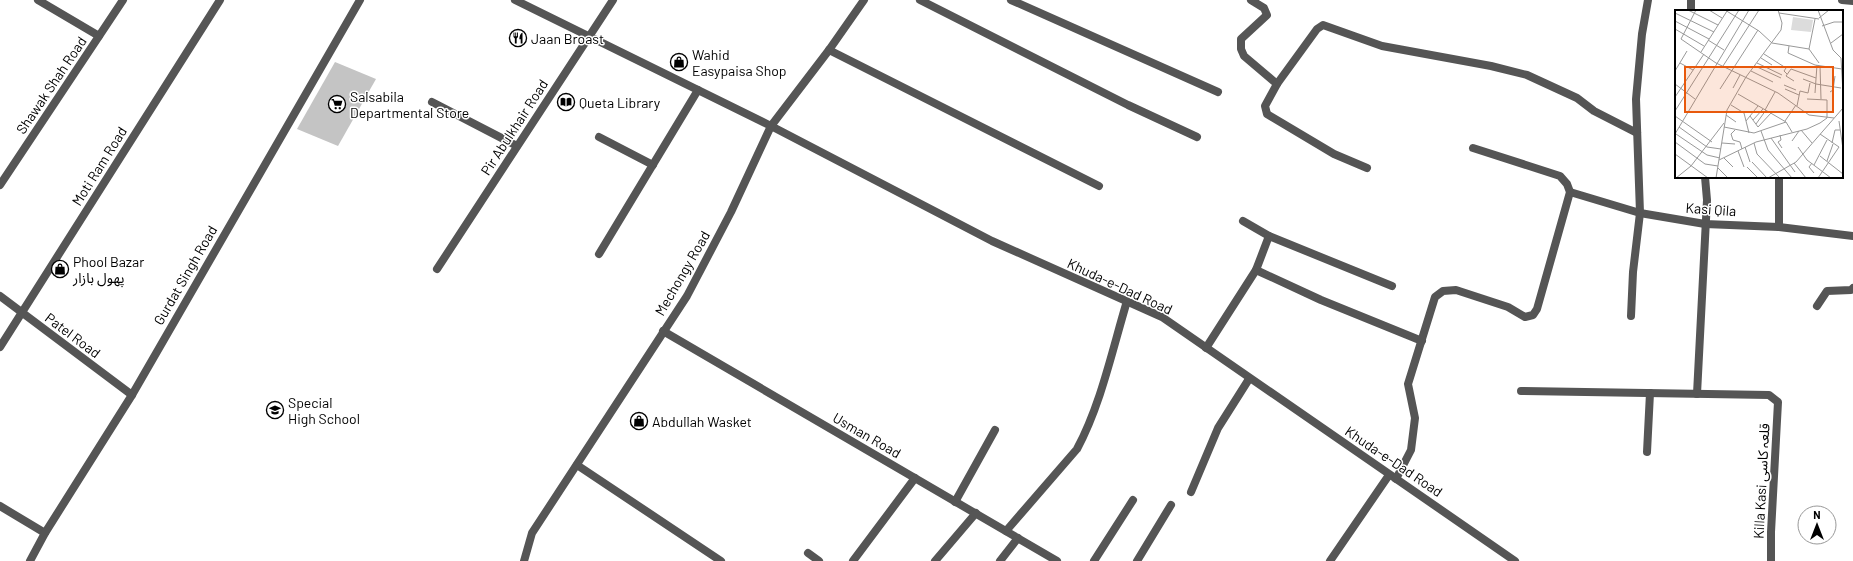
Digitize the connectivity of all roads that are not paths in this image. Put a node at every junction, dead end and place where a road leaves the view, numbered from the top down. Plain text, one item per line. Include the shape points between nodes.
1 (38, 0) edge
2 (123, 0) edge
3 (220, 0) edge
4 (360, 0) edge
5 (515, 0) edge
6 (613, 0) edge
7 (864, 0) edge
8 (920, 0) edge
9 (1011, 0) edge
10 (1251, 0) edge
11 (1648, 0) edge
12 (1842, 0) edge
13 (1853, 2) edge
14 (99, 36) junction
15 (589, 37) junction
16 (829, 50) junction
17 (1277, 84) junction
18 (698, 90) junction
19 (1218, 92) dead end
20 (432, 102) dead end
21 (770, 126) junction
22 (1637, 133) junction
23 (599, 137) dead end
24 (1197, 137) dead end
25 (517, 146) junction
26 (1473, 148) dead end
27 (653, 165) junction
28 (1367, 168) dead end
29 (1705, 178) edge
30 (1779, 178) edge
31 (0, 185) edge
32 (1099, 186) dead end
33 (1570, 192) junction
34 (1640, 213) junction
35 (1243, 221) dead end
36 (1705, 224) junction
37 (1779, 227) junction
38 (1269, 236) junction
39 (1853, 236) edge
40 (599, 254) dead end
41 (437, 268) dead end
42 (1256, 270) junction
43 (1392, 286) dead end
44 (1853, 288) edge
45 (0, 296) edge
46 (1126, 301) junction
47 (1817, 306) dead end
48 (21, 312) junction
49 (1631, 316) dead end
50 (663, 331) junction
51 (1422, 341) junction
52 (0, 346) edge
53 (1206, 348) junction
54 (1249, 379) junction
55 (1521, 391) dead end
56 (1650, 393) junction
57 (1697, 394) junction
58 (132, 395) junction
59 (995, 430) dead end
60 (1647, 452) dead end
61 (577, 465) junction
62 (1392, 477) junction
63 (915, 478) junction
64 (1191, 492) dead end
65 (1133, 500) dead end
66 (955, 502) junction
67 (1171, 505) dead end
68 (0, 506) edge
69 (976, 513) junction
70 (1006, 531) junction
71 (45, 533) junction
72 (1018, 538) junction
73 (808, 553) dead end
74 (711, 558) edge
75 (30, 561) edge
76 (524, 561) edge
77 (721, 561) edge
78 (818, 561) edge
79 (852, 561) edge
80 (935, 561) edge
81 (1000, 561) edge
82 (1057, 561) edge
83 (1094, 561) edge
84 (1136, 561) edge
85 (1330, 561) edge
86 (1515, 561) edge
87 (1771, 561) edge

1 - 14 street
2 - 14 street, Shawak Shah Road
3 - 48 street, Moti Ram Road
4 - 58 street, Gurdat Singh Road
5 - 15 street, Khuda-e-Dad Road
6 - 15 street, Pir Abulkhair Road
7 - 16 street, Mechongy Road
8 - 24 street
9 - 19 street
10 - 17 street via 1264,8 1267,15 1241,40 1241,49 1244,56
11 - 22 street via 1636,92
12 - 13 street
14 - 31 street, Shawak Shah Road
15 - 18 street, Khuda-e-Dad Road
15 - 25 street, Pir Abulkhair Road
16 - 21 street, Mechongy Road
16 - 32 street
17 - 22 street via 1317,28 1324,25 1382,46 1527,75 1577,98 1594,111
17 - 28 street via 1265,106 1266,114 1334,154
18 - 21 street, Khuda-e-Dad Road
18 - 27 street
20 - 25 street
21 - 46 street, Khuda-e-Dad Road via 992,241
21 - 50 street, Mechongy Road via 731,212 687,296
22 - 34 street
23 - 27 street
25 - 41 street, Pir Abulkhair Road
26 - 33 street via 1560,176
27 - 40 street
29 - 36 street
30 - 37 street
33 - 34 street, Kasi Qila
33 - 51 street via 1538,309 1533,315 1525,317 1508,307 1456,290 1443,291 1435,297
34 - 36 street, Kasi Qila
34 - 49 street
35 - 38 street
36 - 37 street, Kasi Qila
36 - 57 street
37 - 39 street, Kasi Qila
38 - 42 street
38 - 43 street
42 - 51 street
42 - 53 street
44 - 47 street via 1827,291
45 - 48 street, Patel Road
46 - 53 street, Khuda-e-Dad Road via 1162,317
46 - 70 street via 1093,415 1080,445
48 - 52 street, Moti Ram Road
48 - 58 street, Patel Road
50 - 61 street, Mechongy Road
50 - 63 street, Usman Road
51 - 62 street via 1408,384 1415,418 1411,450
53 - 54 street, Khuda-e-Dad Road
54 - 62 street, Khuda-e-Dad Road
54 - 64 street via 1218,428
55 - 56 street
56 - 57 street
56 - 60 street
57 - 87 street, Killa Kasi قلعہ کاسی via 1769,395 1778,402
58 - 71 street, Gurdat Singh Road
59 - 66 street
61 - 74 street
61 - 76 street, Mechongy Road via 532,533
62 - 85 street
62 - 86 street, Khuda-e-Dad Road
63 - 66 street, Usman Road
63 - 79 street
65 - 83 street
66 - 69 street, Usman Road
67 - 84 street
68 - 71 street
69 - 70 street, Usman Road
69 - 80 street
70 - 72 street, Usman Road
71 - 75 street, Gurdat Singh Road
72 - 81 street
72 - 82 street, Usman Road
73 - 78 street
74 - 77 street

